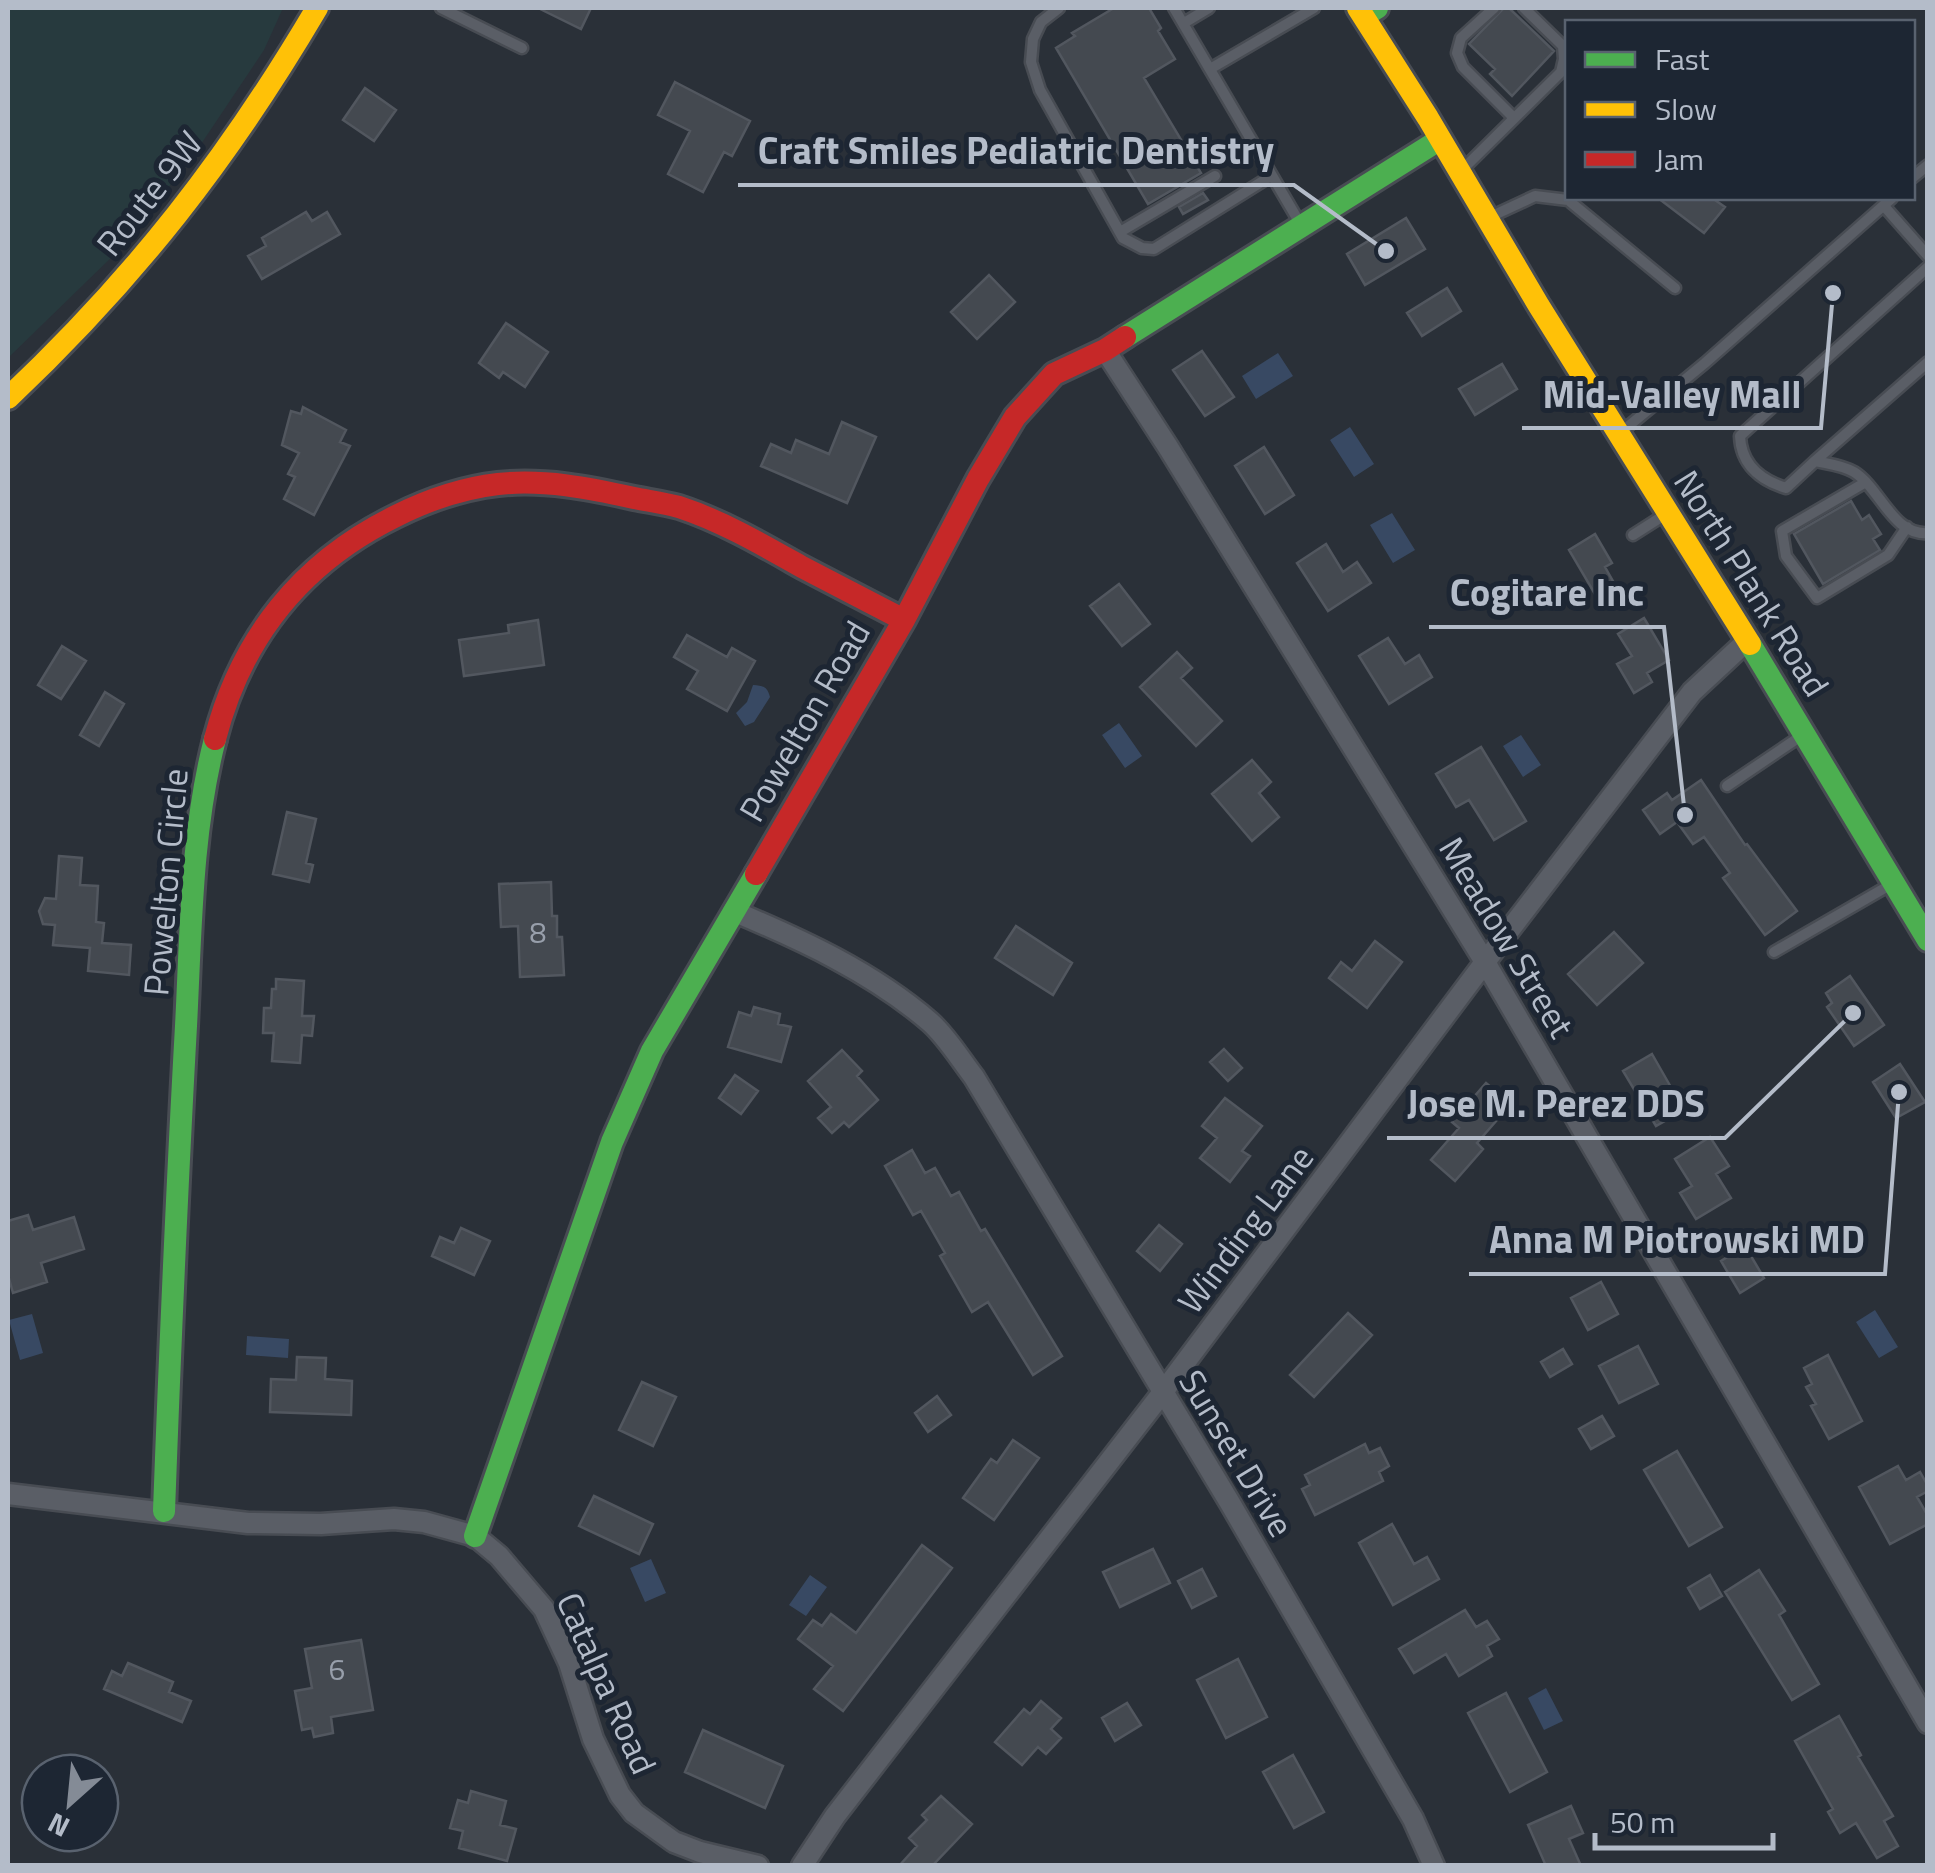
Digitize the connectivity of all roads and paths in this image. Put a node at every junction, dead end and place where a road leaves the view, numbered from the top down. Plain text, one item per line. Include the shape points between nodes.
1 (317, 8) edge
2 (441, 8) edge
3 (1058, 8) edge
4 (1174, 8) edge
5 (1209, 8) edge
6 (1314, 8) edge
7 (1494, 8) edge
8 (1524, 8) edge
9 (1366, 10) edge
10 (1184, 24) junction
11 (522, 48) dead end
12 (1210, 69) junction
13 (1514, 118) junction
14 (1439, 140) junction
15 (1459, 172) junction
16 (1215, 176) dead end
17 (1271, 176) junction
18 (1565, 200) edge
19 (1568, 200) edge
20 (1888, 202) edge
21 (1486, 218) junction
22 (1302, 226) junction
23 (1120, 232) junction
24 (1928, 256) edge
25 (1928, 267) edge
26 (1675, 288) dead end
27 (1105, 350) junction
28 (1928, 362) edge
29 (8, 398) edge
30 (1619, 433) junction
31 (1815, 462) junction
32 (1866, 482) junction
33 (1668, 513) junction
34 (1907, 528) junction
35 (1928, 533) edge
36 (1633, 535) dead end
37 (904, 620) junction
38 (1748, 640) junction
39 (1804, 733) junction
40 (1727, 786) dead end
41 (1894, 883) junction
42 (733, 911) junction
43 (1928, 940) edge
44 (1774, 952) dead end
45 (1486, 962) junction
46 (1163, 1392) junction
47 (8, 1494) edge
48 (164, 1511) junction
49 (475, 1536) junction
50 (1928, 1722) edge
51 (758, 1866) edge
52 (802, 1866) edge
53 (1434, 1866) edge

1 - 29 main road, Route 9W via 169,228 88,321
2 - 11 lane
3 - 23 lane via 1032,38 1031,62 1040,90
4 - 10 lane
5 - 10 lane
6 - 12 lane
7 - 13 lane via 1461,38 1456,53
8 - 13 lane via 1563,46 1564,59 1560,72
9 - 14 main road, North Plank Road
10 - 12 lane
12 - 17 lane
13 - 15 lane
14 - 15 main road, North Plank Road
14 - 22 main road, Powelton Road
15 - 21 main road, North Plank Road
16 - 23 lane
17 - 22 lane
17 - 23 lane via 1154,248 1142,248
18 - 21 lane via 1534,196
19 - 26 lane
20 - 24 lane
20 - 30 lane
21 - 30 main road, North Plank Road
22 - 27 main road, Powelton Road
25 - 31 lane via 1740,436 1741,452 1765,481 1786,488
27 - 37 main road, Powelton Road via 1054,374 1015,417
27 - 45 street, Meadow Street
28 - 31 lane
30 - 33 main road, North Plank Road
31 - 32 lane via 1841,465
32 - 34 lane
32 - 34 lane via 1782,531 1786,556 1817,598 1888,555
33 - 36 lane
33 - 38 main road, North Plank Road
34 - 35 lane
37 - 42 main road, Powelton Road
37 - 48 main road, Powelton Circle via 678,507 557,484 482,486 444,495 372,528 301,581 232,687 201,806
38 - 39 main road, North Plank Road
38 - 45 street, Winding Lane via 1692,692
39 - 40 lane
39 - 41 main road, North Plank Road
41 - 43 main road, North Plank Road
41 - 44 lane
42 - 46 street, Sunset Drive via 870,977 933,1024 974,1077
42 - 49 main road, Powelton Road via 652,1051 612,1142
45 - 46 street, Winding Lane
45 - 50 street, Meadow Street
46 - 52 street, Winding Lane
46 - 53 street, Sunset Drive via 1413,1818
47 - 48 street, Catalpa Road
48 - 49 street, Catalpa Road via 248,1523 394,1519
49 - 51 street, Catalpa Road via 544,1609 593,1738 634,1813 674,1842

